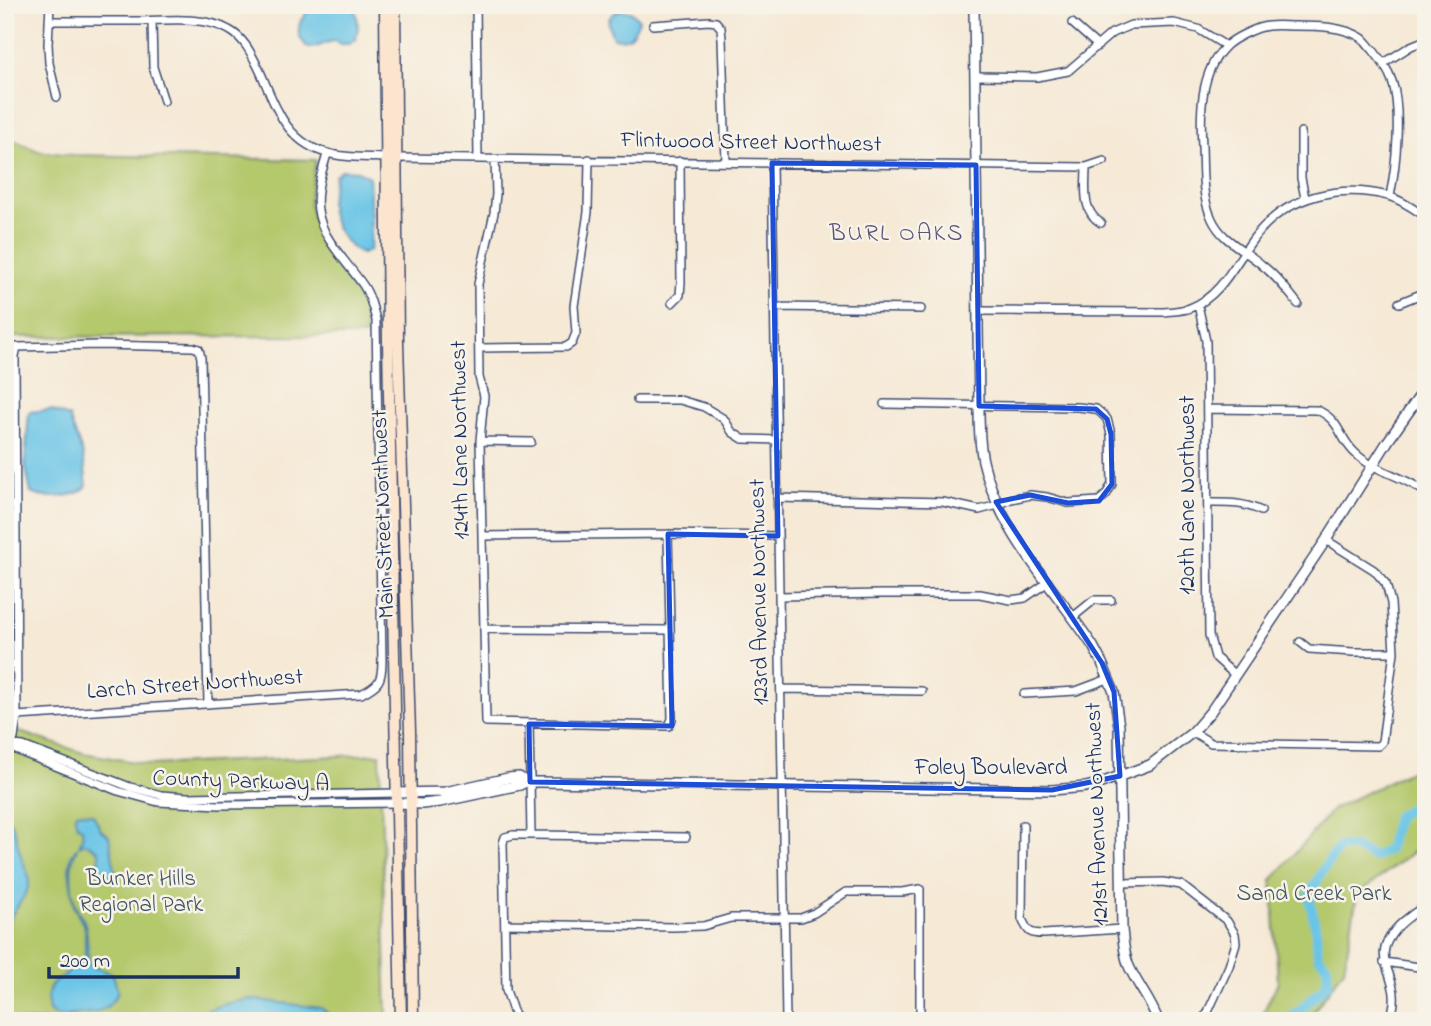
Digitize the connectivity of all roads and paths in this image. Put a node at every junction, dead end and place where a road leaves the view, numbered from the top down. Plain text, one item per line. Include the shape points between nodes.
1 (50, 5) edge
2 (385, 5) edge
3 (395, 5) edge
4 (476, 5) edge
5 (974, 5) edge
6 (49, 21) junction
7 (152, 21) junction
8 (1072, 23) dead end
9 (653, 25) dead end
10 (1426, 40) edge
11 (1098, 46) junction
12 (1226, 46) junction
13 (1384, 63) junction
14 (975, 76) junction
15 (57, 97) dead end
16 (164, 101) dead end
17 (1301, 132) dead end
18 (327, 154) junction
19 (392, 158) junction
20 (478, 159) junction
21 (495, 159) junction
22 (589, 159) junction
23 (680, 161) junction
24 (1104, 161) dead end
25 (726, 162) junction
26 (772, 163) junction
27 (976, 165) junction
28 (1086, 167) junction
29 (1390, 197) junction
30 (1305, 198) junction
31 (1426, 217) edge
32 (1101, 223) dead end
33 (1244, 252) junction
34 (1426, 292) edge
35 (672, 303) dead end
36 (1298, 303) dead end
37 (1399, 303) dead end
38 (1198, 305) junction
39 (775, 307) junction
40 (921, 309) dead end
41 (977, 311) junction
42 (480, 348) junction
43 (1426, 387) edge
44 (637, 400) dead end
45 (884, 404) dead end
46 (979, 407) junction
47 (1207, 409) junction
48 (777, 440) junction
49 (480, 441) junction
50 (531, 442) dead end
51 (1373, 466) junction
52 (1426, 493) edge
53 (777, 498) junction
54 (1208, 503) junction
55 (5, 505) edge
56 (16, 505) junction
57 (998, 505) junction
58 (1261, 511) dead end
59 (668, 534) junction
60 (482, 536) junction
61 (778, 536) junction
62 (1326, 540) junction
63 (1048, 582) junction
64 (779, 596) junction
65 (1111, 600) dead end
66 (1073, 617) junction
67 (484, 629) junction
68 (670, 630) junction
69 (1300, 642) dead end
70 (1394, 652) junction
71 (16, 664) junction
72 (5, 665) edge
73 (1236, 675) junction
74 (1108, 679) junction
75 (781, 689) junction
76 (922, 691) dead end
77 (1024, 694) dead end
78 (208, 704) junction
79 (17, 716) junction
80 (529, 724) junction
81 (1193, 732) junction
82 (8, 745) edge
83 (1120, 776) junction
84 (528, 782) junction
85 (782, 786) junction
86 (397, 798) junction
87 (410, 799) junction
88 (1023, 825) dead end
89 (531, 835) junction
90 (686, 838) dead end
91 (1121, 883) junction
92 (1426, 905) edge
93 (784, 918) junction
94 (505, 924) junction
95 (1122, 929) junction
96 (1384, 962) junction
97 (1426, 968) edge
98 (506, 970) junction
99 (496, 971) dead end
100 (401, 1021) edge
101 (413, 1021) edge
102 (520, 1021) edge
103 (551, 1021) edge
104 (678, 1021) edge
105 (786, 1021) edge
106 (920, 1021) edge
107 (1158, 1021) edge
108 (1200, 1021) edge
109 (1390, 1021) edge

1 - 6 street
2 - 19 main road, Main Street Northwest
3 - 19 main road, Main Street Northwest
4 - 20 street
5 - 14 street, 121st Avenue Northwest
6 - 7 street, Flintwood Street Northwest
6 - 15 street via 49,62
7 - 16 street via 153,67
7 - 18 street, Flintwood Street Northwest via 211,23 230,30 249,47 289,131
8 - 11 street
9 - 25 street via 709,21 720,28
10 - 13 street
11 - 12 street via 1131,25 1174,23 1198,29
11 - 14 street via 1069,71 1037,77
12 - 13 street via 1266,26 1311,26 1346,31 1363,39
12 - 33 street via 1204,86 1203,182 1212,220
13 - 29 street via 1393,83 1396,108
14 - 27 street, 121st Avenue Northwest
17 - 30 street
18 - 19 street, Flintwood Street Northwest
18 - 78 street, Larch Street Northwest via 317,192 321,223 330,244 365,287 376,320 381,679 361,694
19 - 20 street, Flintwood Street Northwest
19 - 86 main road, Main Street Northwest via 389,394
19 - 87 main road, Main Street Northwest
20 - 21 street, Flintwood Street Northwest
21 - 22 street, Flintwood Street Northwest
21 - 42 street, 124th Lane Northwest via 494,214 478,284
22 - 23 street, Flintwood Street Northwest
22 - 42 street via 588,212 572,343
23 - 25 street, Flintwood Street Northwest
23 - 35 street via 681,282 680,295
24 - 28 street, Flintwood Street Northwest
25 - 26 street, Flintwood Street Northwest
26 - 27 street, Flintwood Street Northwest
26 - 39 street, 123rd Avenue Northwest
27 - 28 street, Flintwood Street Northwest
27 - 41 street, 121st Avenue Northwest
28 - 32 street via 1088,208
29 - 30 street via 1351,192
29 - 31 street
30 - 33 street via 1267,223
33 - 36 street
33 - 38 street via 1223,284
34 - 37 street
38 - 41 street via 1164,312
38 - 47 street, 120th Lane Northwest via 1206,341
39 - 40 street
39 - 48 street, 123rd Avenue Northwest
41 - 46 street, 121st Avenue Northwest
42 - 49 street, 124th Lane Northwest via 484,396
43 - 51 street, Foley Boulevard
44 - 48 street via 680,400 724,419 743,439
45 - 46 street
46 - 57 street, 121st Avenue Northwest via 982,458
46 - 57 street via 1096,409 1107,419 1111,434 1112,484 1099,501 1068,503 1030,495
47 - 51 street via 1317,410 1329,415 1353,452
47 - 54 street, 120th Lane Northwest
48 - 53 street, 123rd Avenue Northwest
49 - 50 street
49 - 60 street, 124th Lane Northwest
51 - 52 street
51 - 62 street, Foley Boulevard
53 - 57 street via 943,502 979,510
53 - 61 street, 123rd Avenue Northwest
54 - 58 street via 1236,503
54 - 73 street, 120th Lane Northwest via 1210,643 1215,657
55 - 56 street
56 - 71 street
56 - 78 street via 17,346 199,349
57 - 63 street, 121st Avenue Northwest
59 - 60 street
59 - 61 street
59 - 68 street
60 - 67 street, 124th Lane Northwest
61 - 64 street, 123rd Avenue Northwest
62 - 70 street via 1374,570 1386,584
62 - 73 street, Foley Boulevard
63 - 64 street via 1025,598 1011,600 981,594
63 - 66 street, 121st Avenue Northwest
64 - 75 street, 123rd Avenue Northwest
65 - 66 street via 1094,600
66 - 74 street, 121st Avenue Northwest
67 - 68 street
67 - 80 street, 124th Lane Northwest via 486,722
68 - 80 street via 669,726
69 - 70 street via 1309,649
70 - 81 street via 1383,739 1378,746 1211,743
71 - 72 street
71 - 79 street
73 - 81 street, Foley Boulevard
74 - 77 street via 1076,691
74 - 83 street, 121st Avenue Northwest via 1119,726
75 - 76 street
75 - 85 street, 123rd Avenue Northwest
78 - 79 street, Larch Street Northwest
79 - 82 street via 14,738
80 - 84 street
81 - 83 street, Foley Boulevard via 1150,765
82 - 86 street, County Parkway A via 23,746 119,784 161,795
83 - 85 street, Foley Boulevard via 1086,787 1052,790
83 - 91 street, 121st Avenue Northwest
84 - 85 street, Foley Boulevard
84 - 87 street, Foley Boulevard via 440,802
84 - 89 street
85 - 93 street, 123rd Avenue Northwest
86 - 87 street, Foley Boulevard
86 - 100 main road, Main Street Northwest
87 - 101 main road, Main Street Northwest
88 - 95 street via 1022,919 1029,931
89 - 90 street
89 - 94 street via 505,837 503,843
91 - 95 street, 121st Avenue Northwest
91 - 108 street via 1181,885 1227,921 1235,934 1229,966
92 - 96 street via 1396,928
93 - 94 street via 730,918 683,927
93 - 105 street, 123rd Avenue Northwest
93 - 106 street via 814,913 846,892 920,889
94 - 98 street
95 - 107 street, 121st Avenue Northwest via 1128,964
96 - 97 street
96 - 109 street via 1394,993
98 - 99 street
98 - 102 street via 506,990
103 - 104 street

